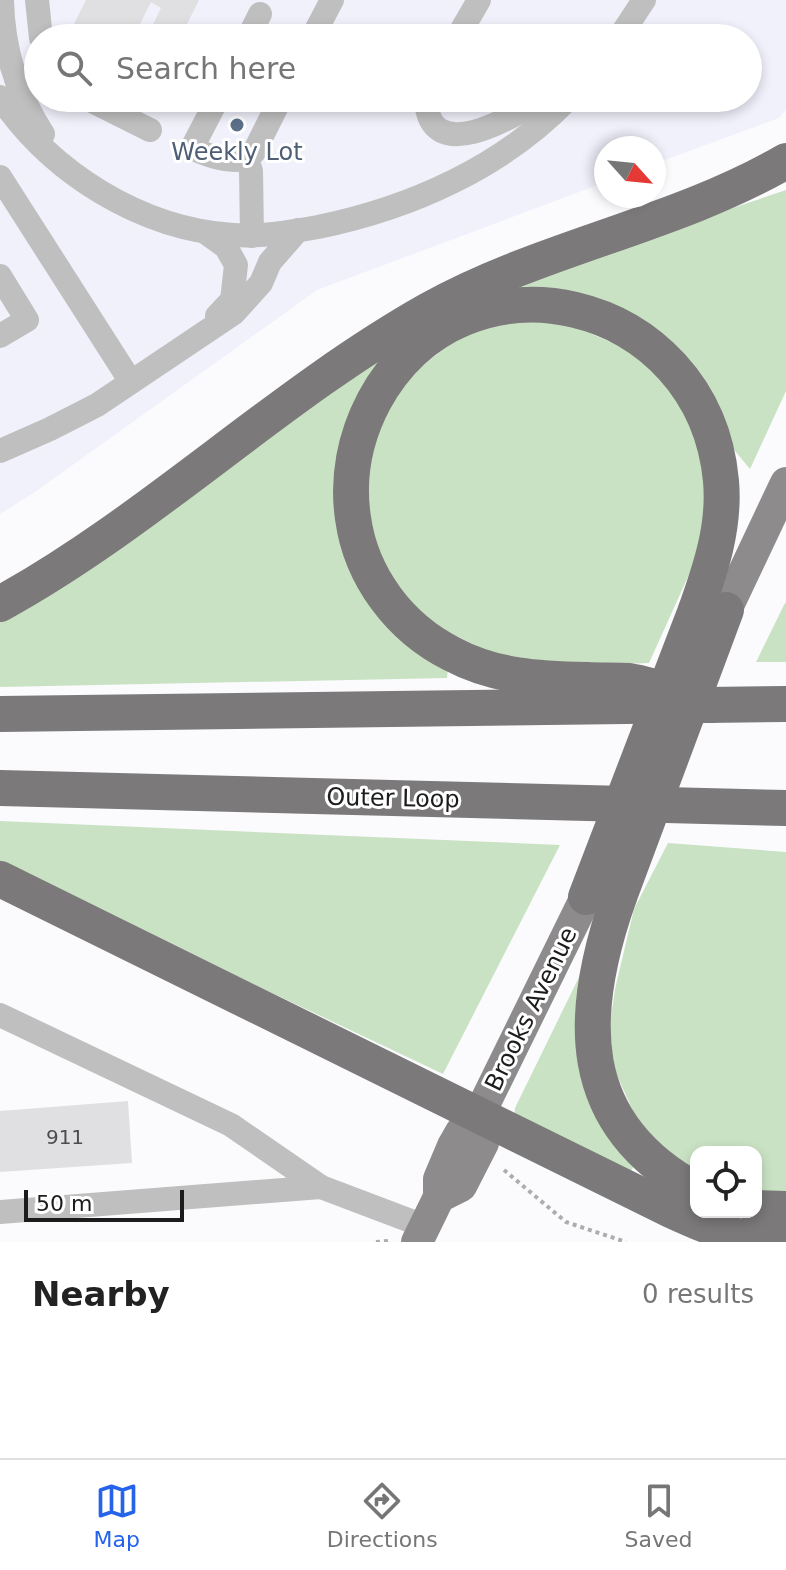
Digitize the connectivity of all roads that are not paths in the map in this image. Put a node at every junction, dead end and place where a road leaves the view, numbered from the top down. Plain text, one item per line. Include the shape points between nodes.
1 (2, 0) edge
2 (37, 0) edge
3 (332, 0) edge
4 (479, 0) edge
5 (644, 0) edge
6 (260, 14) dead end
7 (40, 24) edge
8 (255, 24) edge
9 (319, 24) edge
10 (465, 24) edge
11 (628, 24) edge
12 (24, 95) edge
13 (0, 97) edge
14 (33, 112) edge
15 (114, 112) edge
16 (211, 112) edge
17 (274, 112) edge
18 (428, 112) edge
19 (516, 112) edge
20 (553, 112) edge
21 (150, 130) dead end
22 (247, 159) junction
23 (786, 161) edge
24 (786, 173) edge
25 (78, 176) junction
26 (0, 177) edge
27 (713, 198) junction
28 (298, 230) junction
29 (203, 231) junction
30 (252, 236) junction
31 (0, 276) edge
32 (204, 333) junction
33 (0, 336) edge
34 (131, 382) junction
35 (0, 451) edge
36 (786, 483) edge
37 (0, 604) edge
38 (711, 610) junction
39 (786, 704) edge
40 (711, 705) junction
41 (0, 714) edge
42 (0, 788) edge
43 (683, 805) junction
44 (786, 808) edge
45 (786, 835) edge
46 (0, 879) edge
47 (603, 897) junction
48 (0, 1015) edge
49 (477, 1118) junction
50 (690, 1186) edge
51 (321, 1187) junction
52 (762, 1208) edge
53 (786, 1209) edge
54 (0, 1212) edge
55 (409, 1236) edge
56 (777, 1242) edge

1 - 12 street via 7,47
2 - 7 street
3 - 9 street
4 - 10 street
5 - 11 street
6 - 8 street
13 - 25 street via 41,146
14 - 25 street via 51,145
15 - 21 street
16 - 22 street via 192,148
17 - 22 street
18 - 19 street via 435,125 458,136
20 - 28 street via 518,142 452,182 379,211
22 - 30 street
23 - 27 highway
24 - 27 highway
25 - 29 street via 144,214
26 - 34 street
27 - 37 highway via 484,284 423,314 88,549
28 - 30 street
28 - 32 street via 234,313
29 - 30 street
29 - 32 street via 226,247 236,265 232,300
31 - 33 street via 27,320
32 - 34 street
34 - 35 street via 67,421
36 - 38 main road
38 - 40 highway via 722,496 719,465 691,391 648,343 585,312 511,307 466,318 436,334 385,382 357,443 352,509 367,566 408,624 453,655 500,673 630,681
38 - 47 highway, bridge
39 - 40 highway
40 - 41 highway
42 - 43 highway, Outer Loop
43 - 44 highway, Outer Loop
43 - 45 highway
46 - 49 highway
47 - 49 main road, Brooks Avenue
47 - 50 highway via 606,936 591,1031 596,1062 610,1104 633,1141
48 - 51 street via 231,1125
49 - 55 main road, Brooks Avenue via 461,1132 439,1179 439,1197
49 - 56 highway via 688,1218
51 - 54 street
51 - 55 street
52 - 53 highway

